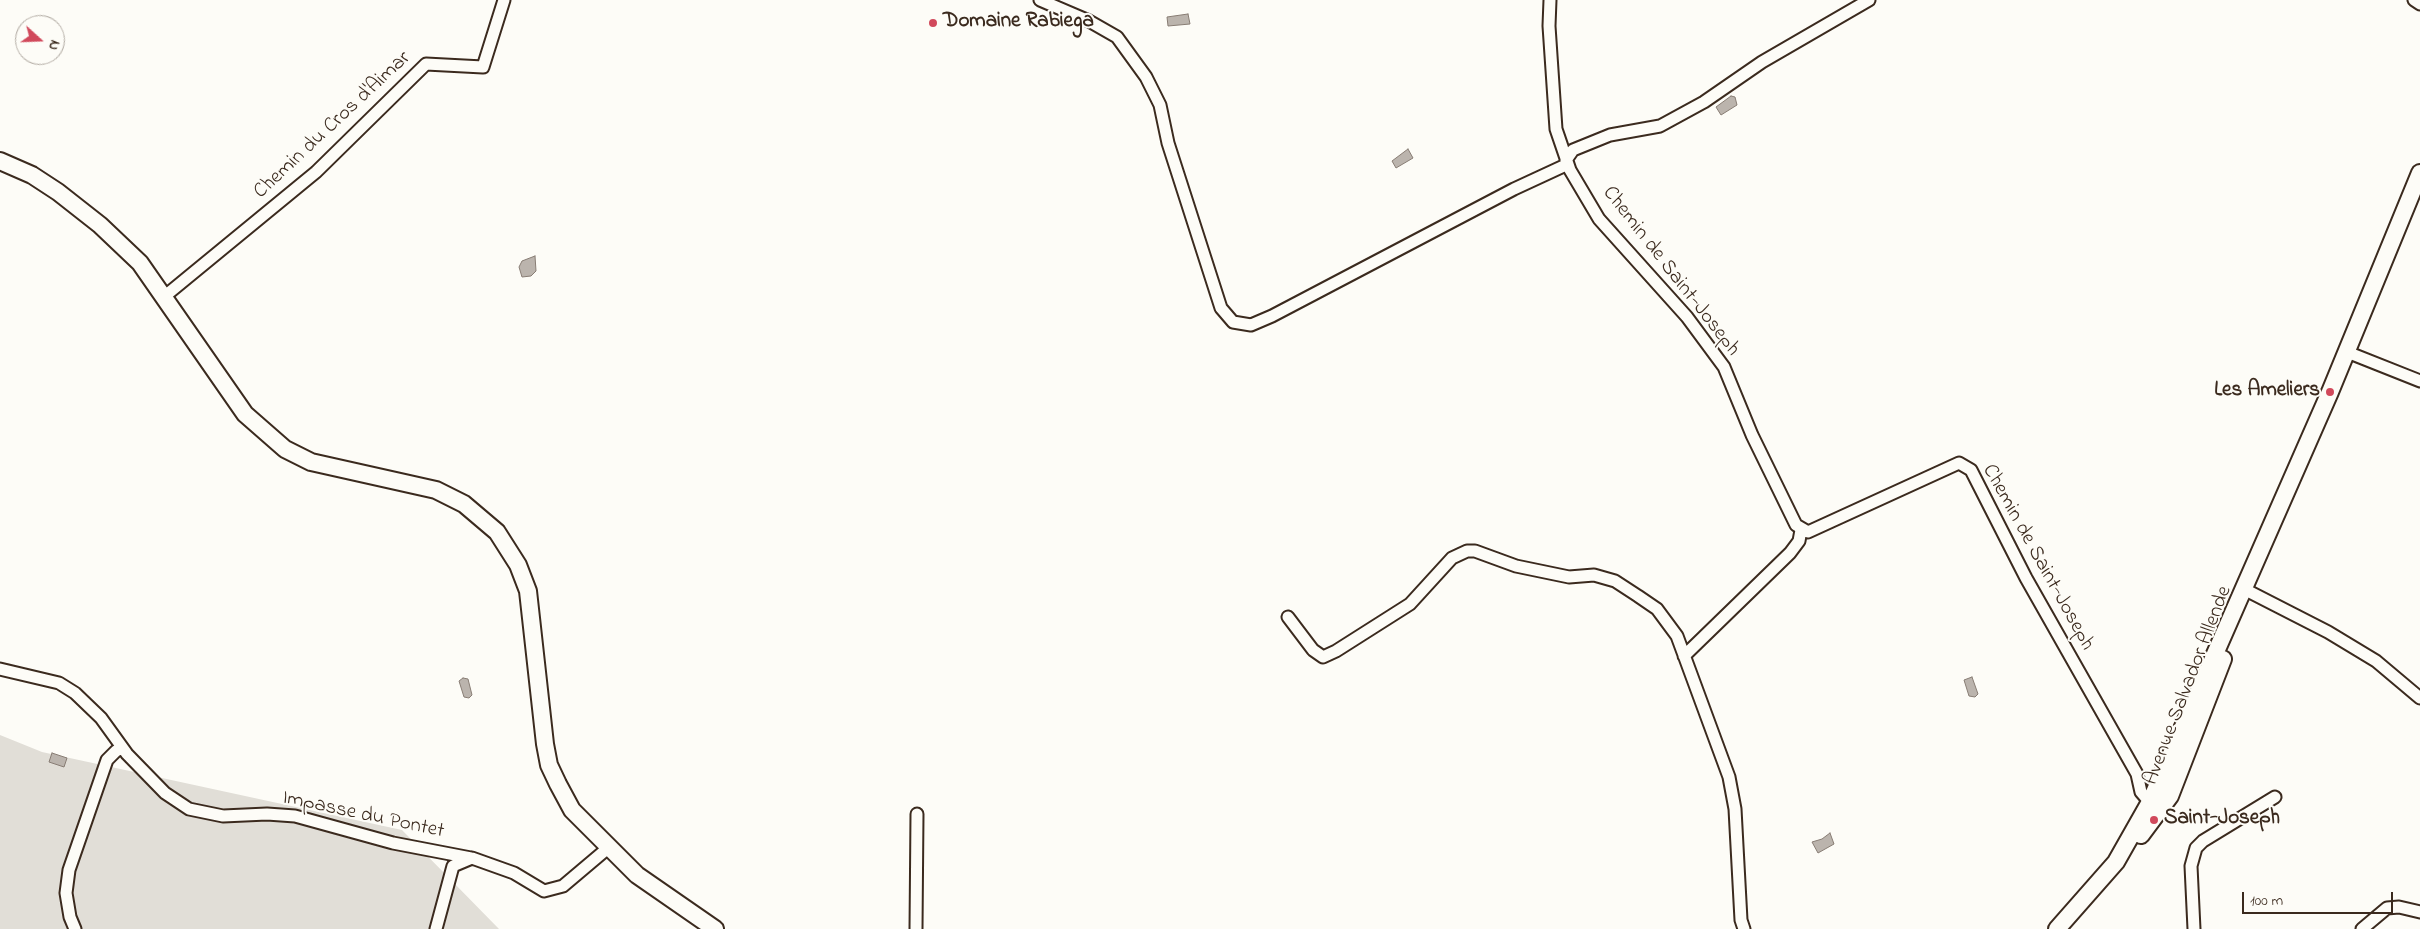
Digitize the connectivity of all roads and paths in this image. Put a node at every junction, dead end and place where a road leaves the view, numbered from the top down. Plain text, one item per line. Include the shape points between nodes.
1 (504, 0) edge
2 (1040, 0) edge
3 (1550, 0) edge
4 (1869, 0) edge
5 (2414, 0) edge
6 (2420, 4) edge
7 (0, 161) edge
8 (1567, 162) junction
9 (2420, 173) edge
10 (165, 296) junction
11 (2347, 352) junction
12 (2420, 381) edge
13 (1801, 530) junction
14 (2246, 590) junction
15 (1288, 617) dead end
16 (1684, 656) junction
17 (0, 669) edge
18 (2420, 698) edge
19 (122, 748) junction
20 (2276, 797) dead end
21 (2150, 802) junction
22 (917, 814) dead end
23 (2140, 837) junction
24 (608, 848) junction
25 (471, 858) junction
26 (2116, 862) junction
27 (2420, 912) edge
28 (75, 929) edge
29 (436, 929) edge
30 (715, 929) edge
31 (916, 929) edge
32 (1744, 929) edge
33 (2057, 929) edge
34 (2194, 929) edge
35 (2362, 929) edge

1 - 10 street, Chemin du Cros d'Aimar via 483,67 426,64 316,172
2 - 8 street via 1117,37 1146,77 1160,105 1168,143 1221,308 1233,322 1251,325 1272,316
3 - 8 street, Chemin de Saint-Joseph via 1556,129
4 - 8 street via 1660,126 1610,135 1573,150
5 - 6 street
7 - 10 main road via 32,175 100,225 140,263
8 - 13 street, Chemin de Saint-Joseph via 1600,219 1687,317 1724,367 1752,435
9 - 11 main road, Avenue Salvador Allende
10 - 24 main road via 245,414 285,448 312,462 436,490 464,504 502,538 518,564 528,591 549,765 572,810
11 - 12 street
11 - 14 main road, Avenue Salvador Allende
13 - 16 street via 1799,541 1790,553
13 - 21 street, Chemin de Saint-Joseph via 1808,532 1959,463 1971,470 2026,578 2137,774 2141,792
14 - 18 street via 2376,661
14 - 21 main road, Avenue Salvador Allende
14 - 23 main road, Avenue Salvador Allende via 2176,781 2162,808
15 - 16 street via 1313,650 1323,657 1410,604 1452,558 1475,551 1516,566 1569,577 1594,576 1615,581 1656,609 1677,636
16 - 32 street via 1729,777 1736,809
17 - 19 street, Impasse du Pontet via 59,683 75,693 101,718
19 - 25 street, Impasse du Pontet via 165,793 189,810 223,816 295,816 393,843
19 - 28 street via 107,760 69,870 66,893
20 - 34 street via 2196,848 2190,866
21 - 23 street via 2153,810
21 - 26 main road, Avenue Salvador Allende
22 - 31 street
23 - 26 main road, Avenue Salvador Allende
24 - 25 street, Impasse du Pontet via 563,886 544,891 514,873
24 - 30 main road via 637,875
25 - 29 street, Impasse du Pontet via 453,866
26 - 33 main road, Avenue Salvador Allende
27 - 35 street via 2387,908

